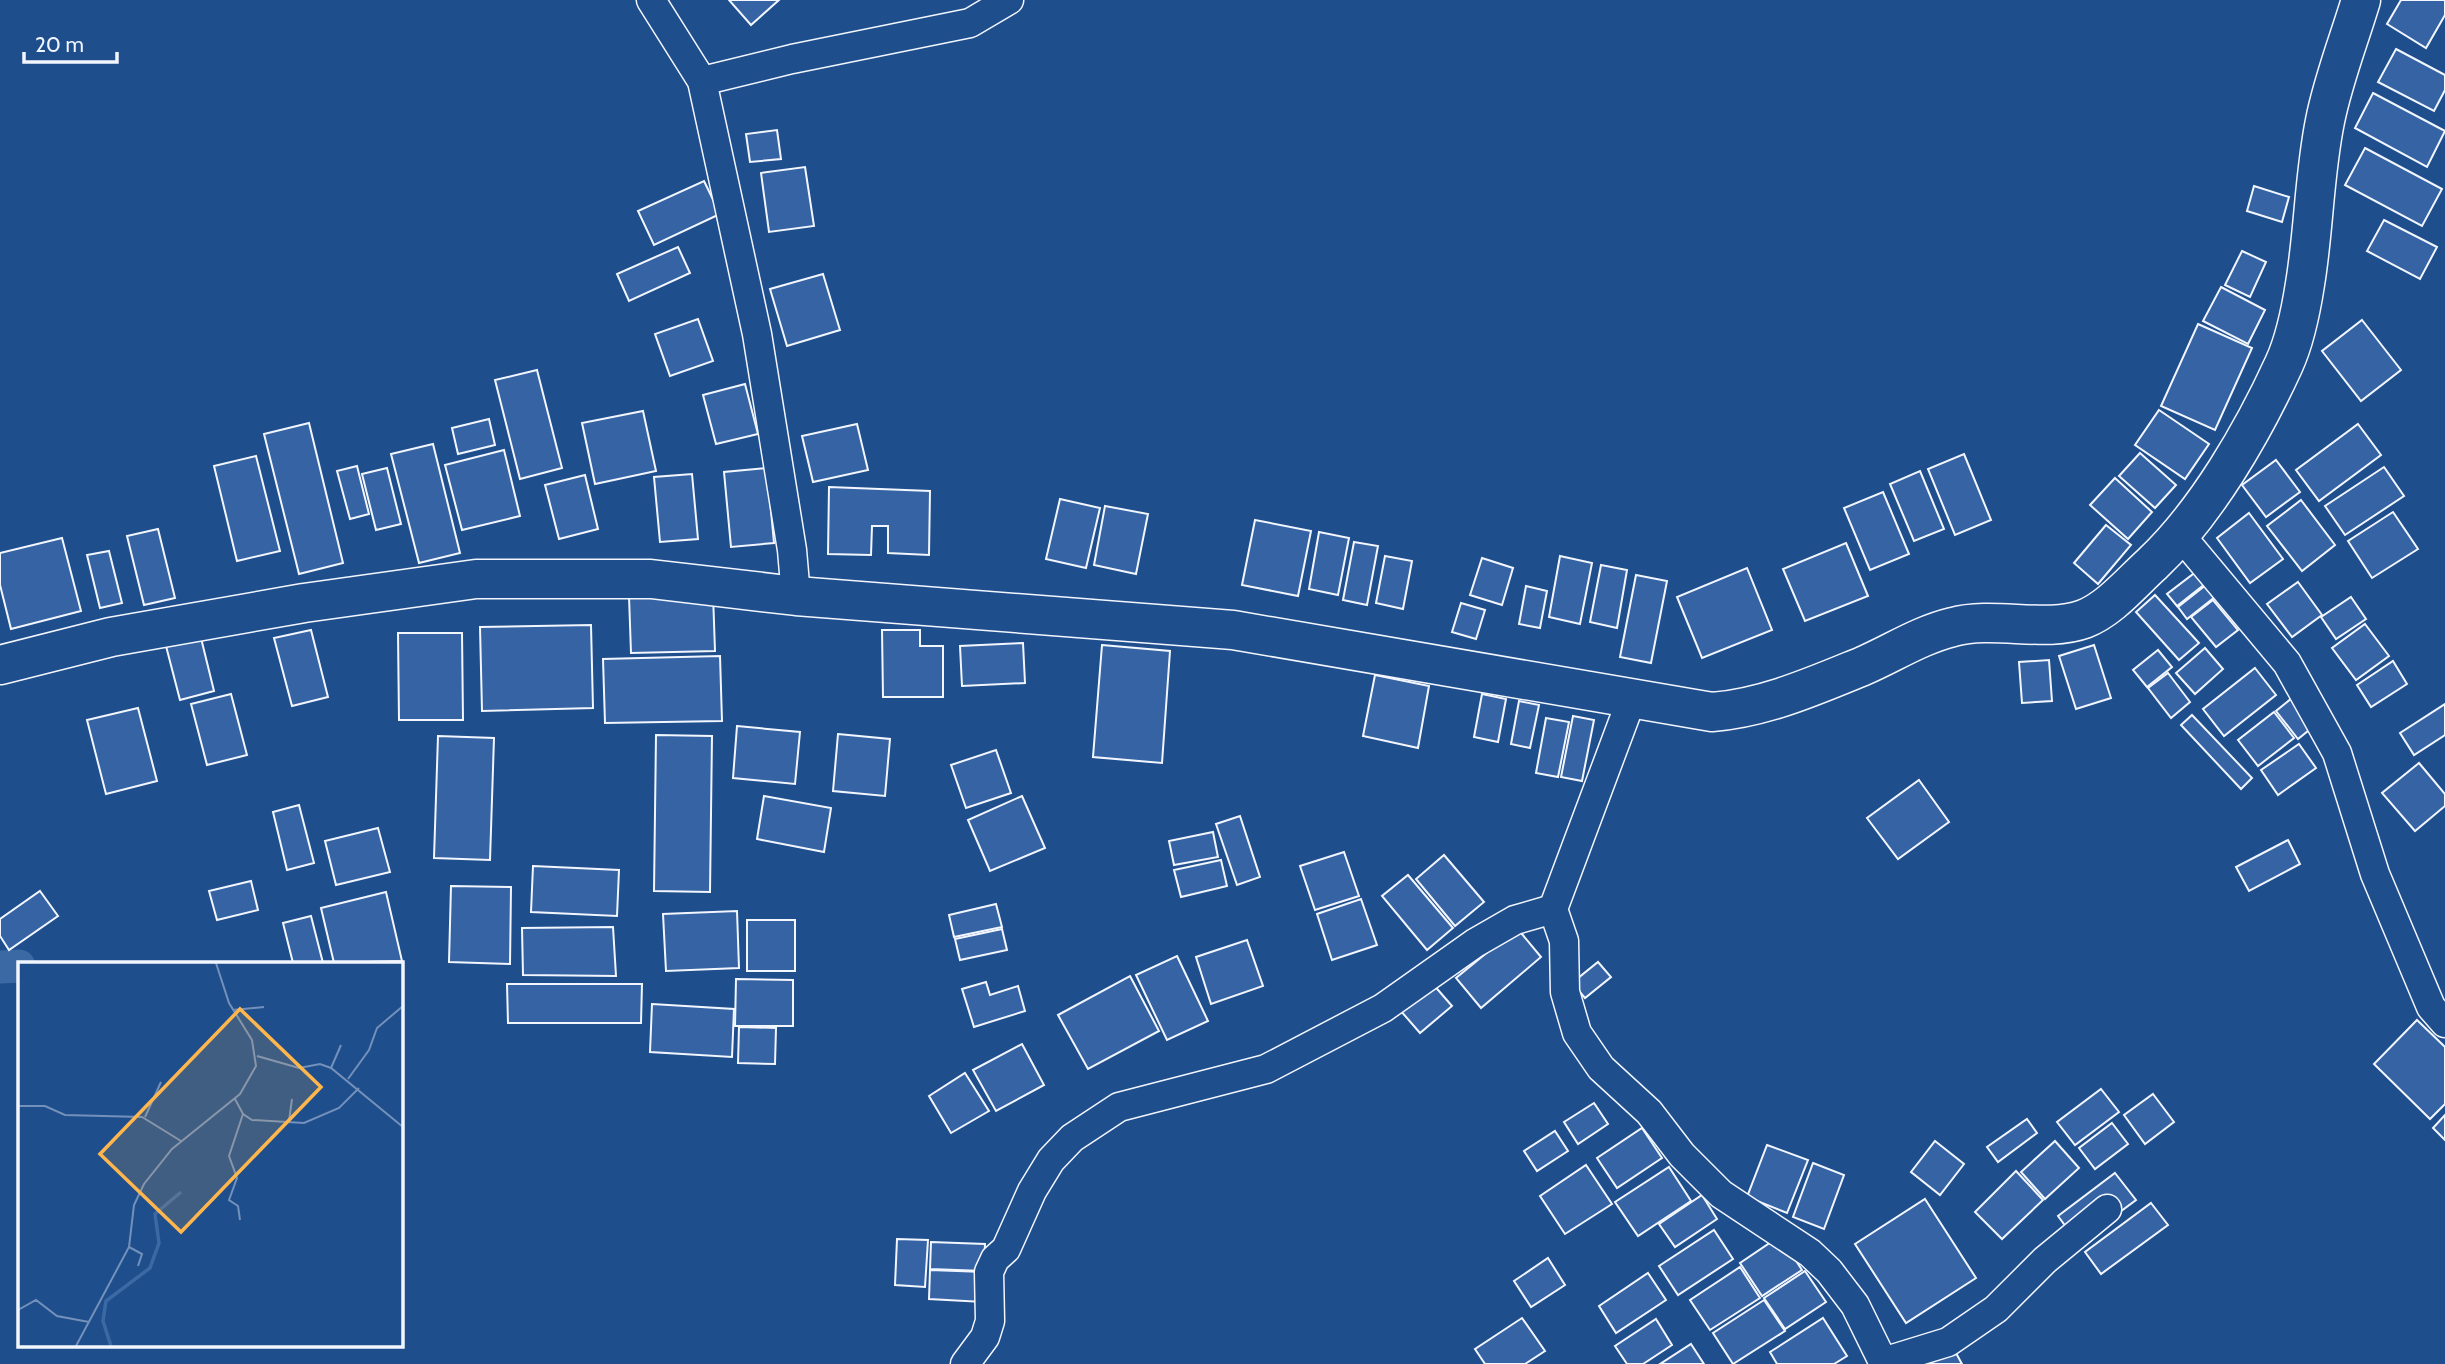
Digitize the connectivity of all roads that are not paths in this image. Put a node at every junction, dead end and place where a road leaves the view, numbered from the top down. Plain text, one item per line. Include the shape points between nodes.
1 (651, 0) edge
2 (1009, 0) edge
3 (2361, 0) edge
4 (702, 81) junction
5 (2181, 536) junction
6 (796, 596) junction
7 (0, 665) edge
8 (1632, 698) junction
9 (1553, 909) junction
10 (2445, 1023) edge
11 (2107, 1209) dead end
12 (1884, 1363) edge
13 (965, 1364) edge

1 - 4 street
2 - 4 street via 970,23
3 - 5 main road via 2325,120 2305,284 2286,362 2241,444
4 - 6 street via 757,334
5 - 8 main road via 2125,589 2082,619 1955,626 1748,710 1712,712
5 - 10 street via 2287,663 2337,753 2375,874 2431,1007
6 - 7 main road via 652,579 476,579 111,637
6 - 8 main road via 1233,630
8 - 9 street
9 - 12 street via 1564,941 1565,992 1577,1033 1601,1068 1650,1112 1682,1155 1721,1194 1810,1253 1829,1271 1855,1305
9 - 13 street via 1515,920 1383,1008 1266,1069 1119,1107 1072,1138 1051,1160 1006,1249 995,1259 989,1272 990,1321 985,1337
11 - 12 street via 2045,1260 1996,1309 1948,1342

